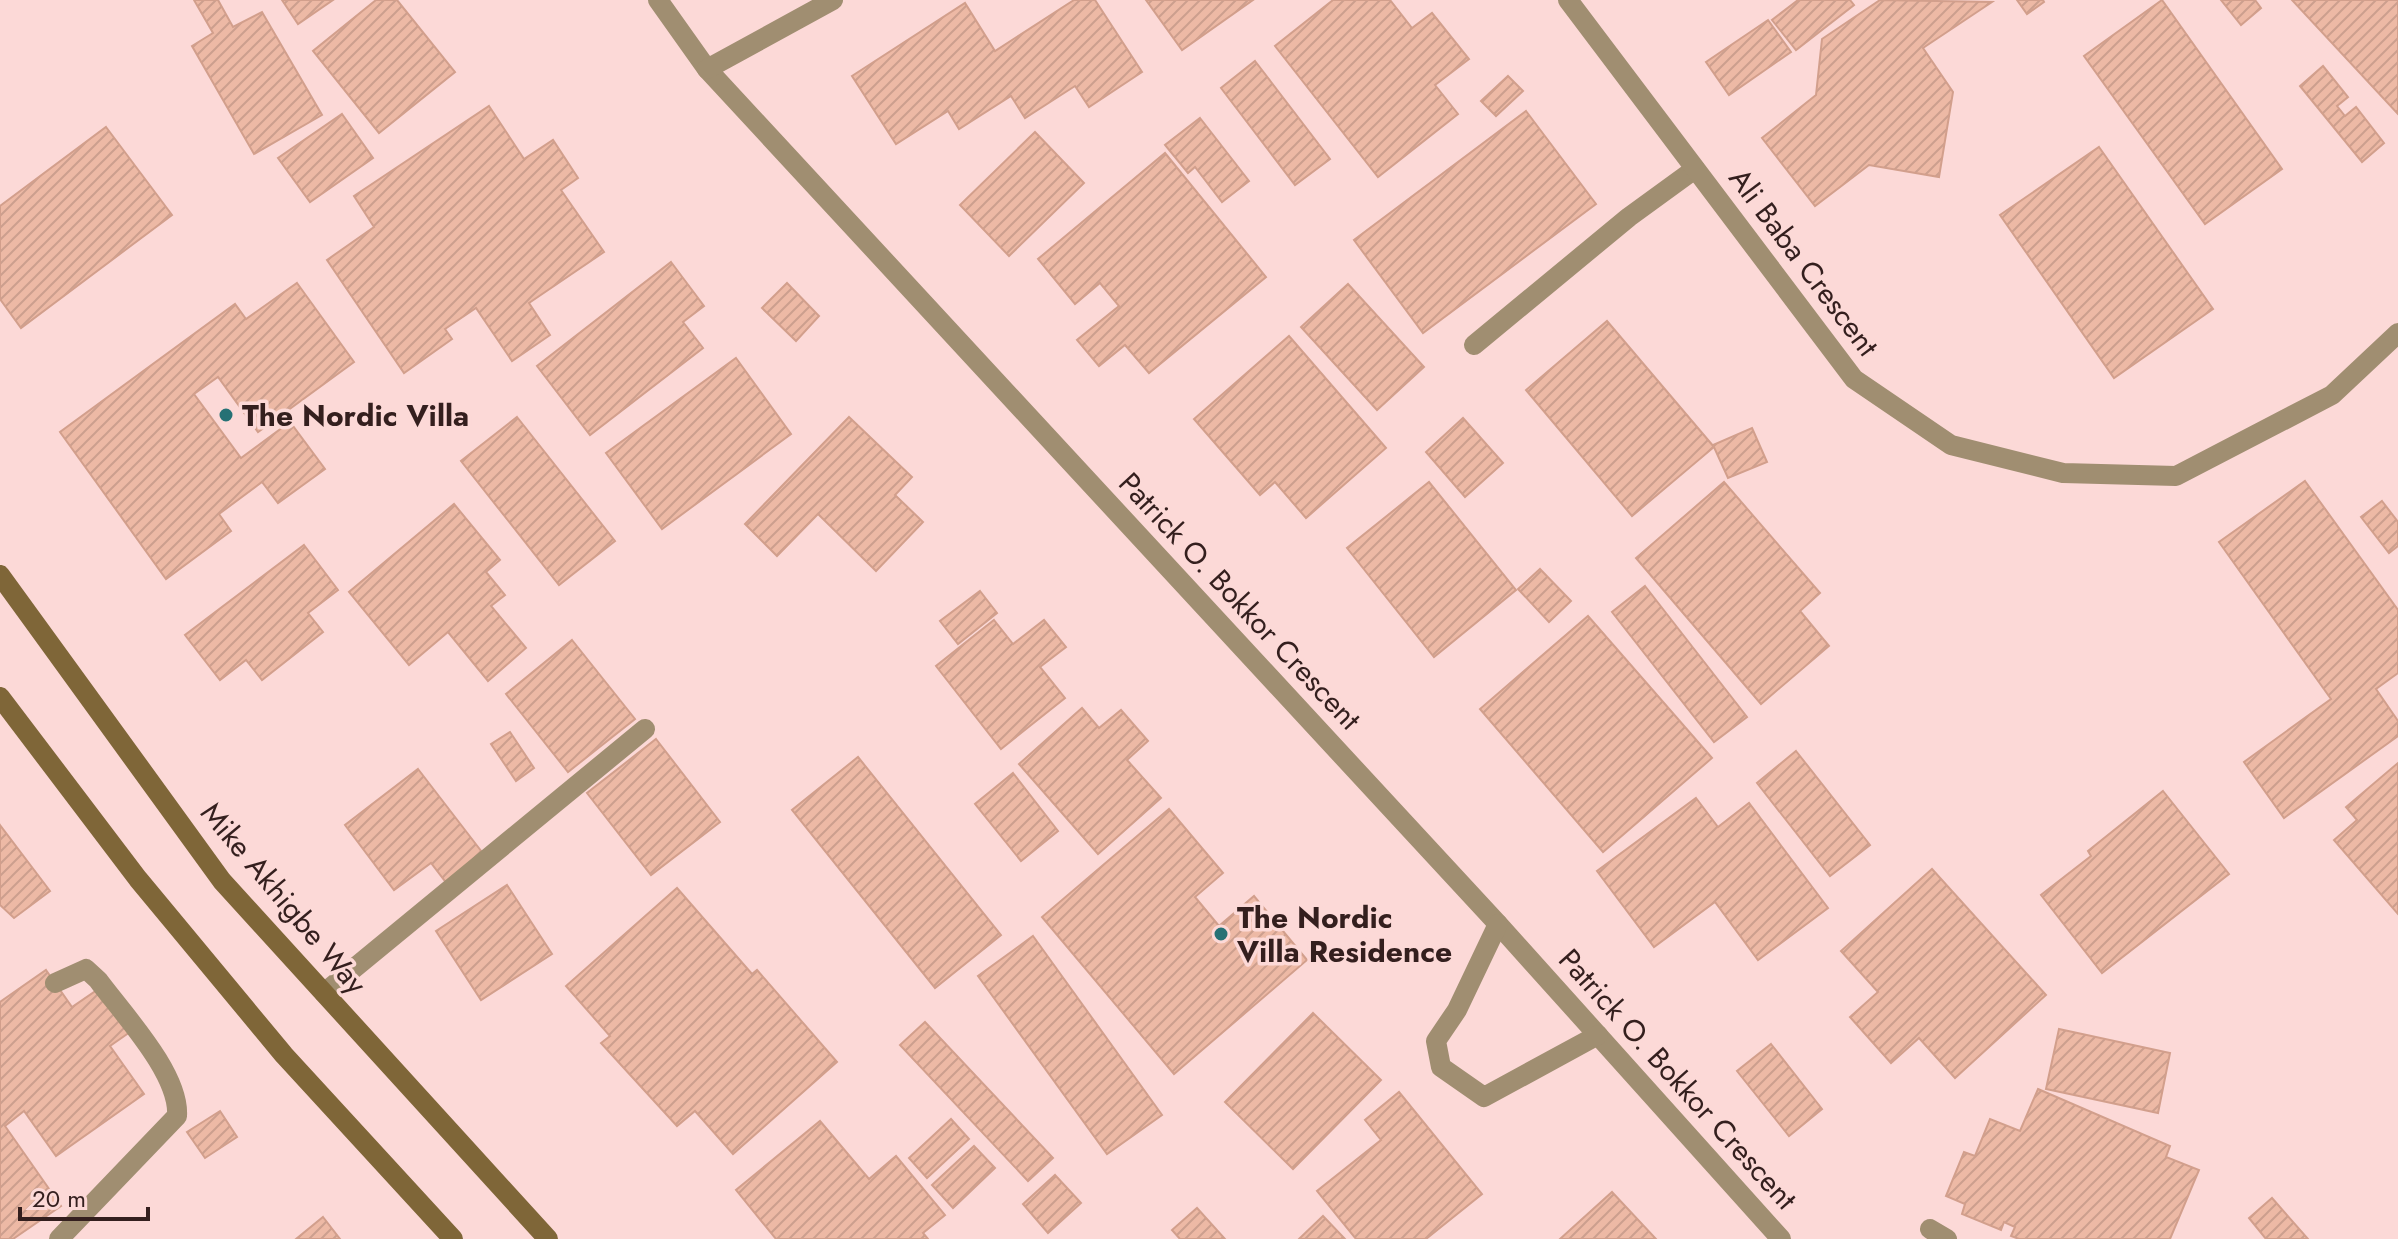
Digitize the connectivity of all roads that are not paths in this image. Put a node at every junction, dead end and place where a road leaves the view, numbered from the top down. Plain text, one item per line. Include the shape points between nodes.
1 (658, 0) edge
2 (833, 0) edge
3 (1568, 0) edge
4 (707, 69) junction
5 (1695, 169) junction
6 (2398, 333) edge
7 (1474, 345) dead end
8 (0, 575) edge
9 (0, 697) edge
10 (645, 729) dead end
11 (1498, 924) junction
12 (55, 983) dead end
13 (324, 993) junction
14 (1598, 1035) junction
15 (59, 1239) edge
16 (453, 1239) edge
17 (548, 1239) edge
18 (1781, 1239) edge

1 - 4 street, Patrick O. Bokkor Crescent
2 - 4 street
3 - 5 street, Ali Baba Crescent
4 - 11 street, Patrick O. Bokkor Crescent
5 - 6 street, Ali Baba Crescent via 1854,379 1951,445 2063,473 2176,476 2332,395
5 - 7 street
8 - 13 street, Mike Akhigbe Way via 222,881
9 - 16 street via 138,879 264,1031
10 - 13 street
11 - 14 street, Patrick O. Bokkor Crescent
11 - 14 street via 1457,1010 1436,1041 1441,1067 1484,1097
12 - 15 street via 86,969 98,980 169,1078 178,1103 177,1116
13 - 17 street, Mike Akhigbe Way
14 - 18 street, Patrick O. Bokkor Crescent

